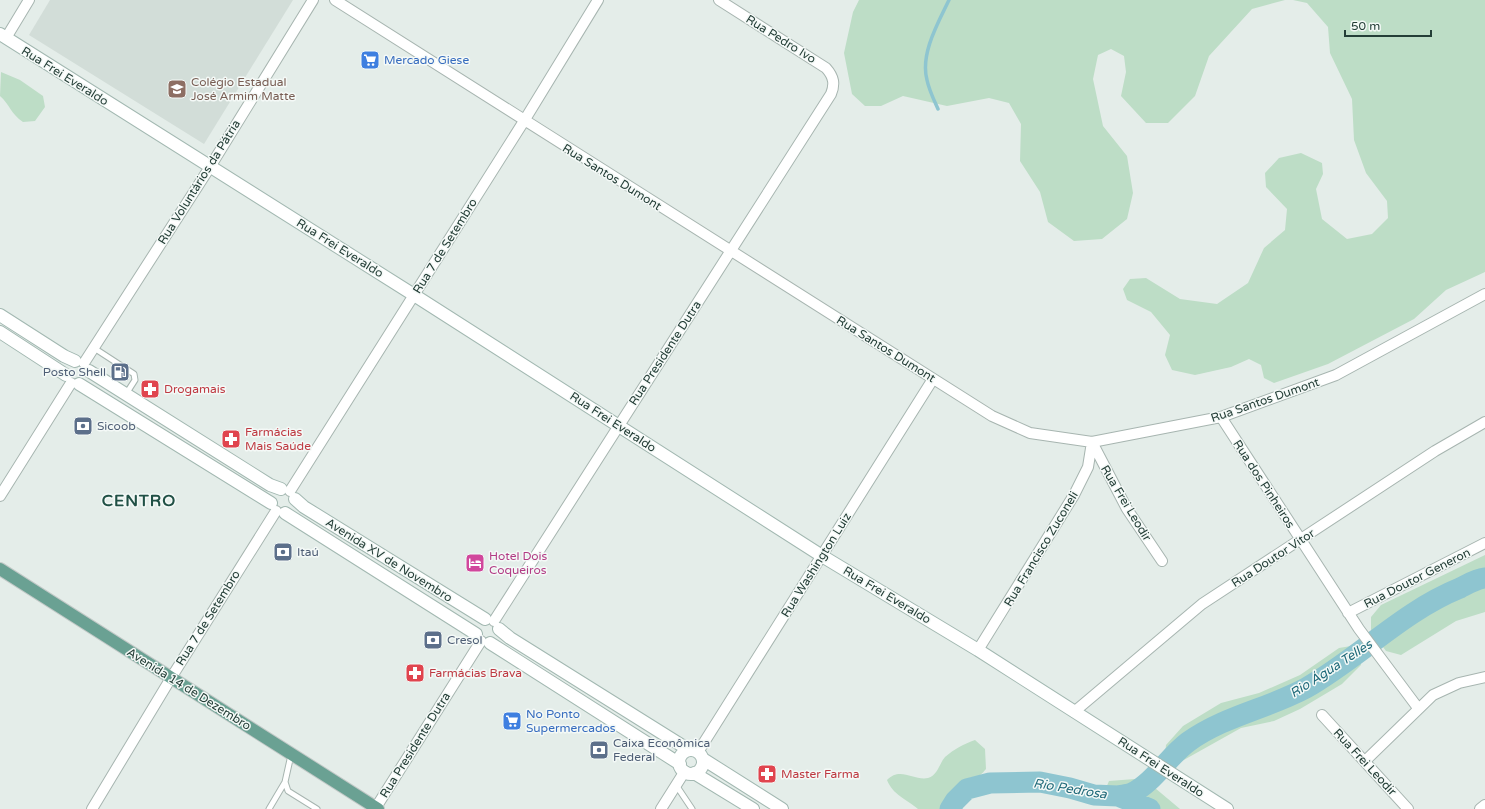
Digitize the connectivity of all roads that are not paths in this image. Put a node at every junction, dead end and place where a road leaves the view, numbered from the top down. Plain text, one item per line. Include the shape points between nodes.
1 (29, 0) edge
2 (313, 0) edge
3 (335, 0) edge
4 (598, 0) edge
5 (719, 0) edge
6 (3, 36) edge
7 (834, 85) joint
8 (524, 121) junction
9 (210, 166) junction
10 (730, 251) junction
11 (1485, 294) edge
12 (414, 295) junction
13 (0, 315) edge
14 (0, 332) edge
15 (94, 348) junction
16 (82, 365) junction
17 (933, 379) junction
18 (72, 381) junction
19 (126, 395) junction
20 (1221, 417) junction
21 (1485, 422) edge
22 (618, 426) junction
23 (1092, 442) junction
24 (288, 493) junction
25 (0, 496) edge
26 (278, 509) junction
27 (1299, 540) junction
28 (1485, 543) edge
29 (822, 556) junction
30 (1162, 561) dead end
31 (0, 569) edge
32 (1348, 613) junction
33 (493, 623) junction
34 (482, 639) junction
35 (978, 650) junction
36 (1485, 677) edge
37 (171, 678) junction
38 (1418, 708) junction
39 (1074, 712) junction
40 (1322, 715) dead end
41 (291, 754) junction
42 (697, 754) junction
43 (1365, 761) junction
44 (686, 769) junction
45 (285, 782) junction
46 (676, 785) junction
47 (1485, 805) edge
48 (92, 809) edge
49 (269, 809) edge
50 (317, 809) edge
51 (376, 809) edge
52 (661, 809) edge
53 (692, 809) edge
54 (753, 809) edge
55 (782, 809) edge
56 (1226, 809) edge
57 (1408, 809) edge
58 (1480, 809) edge

1 - 6 street
2 - 9 street, Rua Voluntários da Pátria
3 - 8 street, Rua Santos Dumont
4 - 8 street, Rua 7 de Setembro
5 - 7 street, Rua Pedro Ivo via 826,68 832,74
6 - 9 main road, Rua Frei Everaldo
7 - 10 street, Rua Presidente Dutra
8 - 10 street, Rua Santos Dumont
8 - 12 street, Rua 7 de Setembro
9 - 12 main road, Rua Frei Everaldo
9 - 15 street, Rua Voluntários da Pátria
10 - 17 street, Rua Santos Dumont
10 - 22 street, Rua Presidente Dutra
11 - 20 street, Rua Santos Dumont via 1336,375
12 - 22 main road, Rua Frei Everaldo
12 - 24 street, Rua 7 de Setembro
13 - 16 main road, Avenida XV de Novembro
14 - 18 main road, Avenida XV de Novembro
15 - 16 street, Rua Voluntários da Pátria
15 - 19 lane via 134,374 135,380
16 - 18 main road via 87,379
16 - 18 main road via 67,366
16 - 19 main road, Avenida XV de Novembro
17 - 23 street, Rua Santos Dumont via 992,416 1030,433
17 - 29 street, Rua Washington Luiz
18 - 25 street
18 - 26 main road, Avenida XV de Novembro
19 - 24 main road, Avenida XV de Novembro via 270,485
20 - 23 street, Rua Santos Dumont
20 - 27 street, Rua dos Pinheiros
21 - 27 street, Rua Doutor Vitor via 1435,451
22 - 29 main road, Rua Frei Everaldo
22 - 33 street, Rua Presidente Dutra
23 - 30 street, Rua Frei Leodir via 1127,509
23 - 35 street, Rua Francisco Zuconeli via 1088,467 1074,495
24 - 26 main road via 293,507
24 - 26 main road via 273,494
24 - 33 main road, Avenida XV de Novembro via 304,507
26 - 34 main road, Avenida XV de Novembro
26 - 37 street, Rua 7 de Setembro
27 - 32 street, Rua dos Pinheiros
27 - 39 street, Rua Doutor Vitor via 1202,604
28 - 32 street, Rua Doutor Generon
29 - 35 main road, Rua Frei Everaldo
29 - 42 street, Rua Washington Luiz
31 - 37 main road, Avenida 14 de Dezembro
32 - 38 street, Rua dos Pinheiros
33 - 34 main road via 478,625
33 - 34 main road via 498,638
33 - 42 main road, Avenida XV de Novembro via 510,638
34 - 44 main road, Avenida XV de Novembro
34 - 51 street, Rua Presidente Dutra
35 - 39 main road, Rua Frei Everaldo
36 - 38 street via 1459,683 1433,695
37 - 41 main road, Avenida 14 de Dezembro
37 - 48 street, Rua 7 de Setembro
38 - 43 street
39 - 56 main road, Rua Frei Everaldo
40 - 43 street, Rua Frei Leodir
41 - 45 lane
41 - 51 main road, Avenida 14 de Dezembro
42 - 44 main road via 682,755
42 - 44 main road via 701,768
42 - 55 main road, Avenida XV de Novembro
43 - 57 street, Rua Frei Leodir
44 - 46 street
44 - 54 main road, Avenida XV de Novembro
45 - 49 lane
45 - 50 lane via 288,791
46 - 52 street
46 - 53 lane
47 - 58 street

